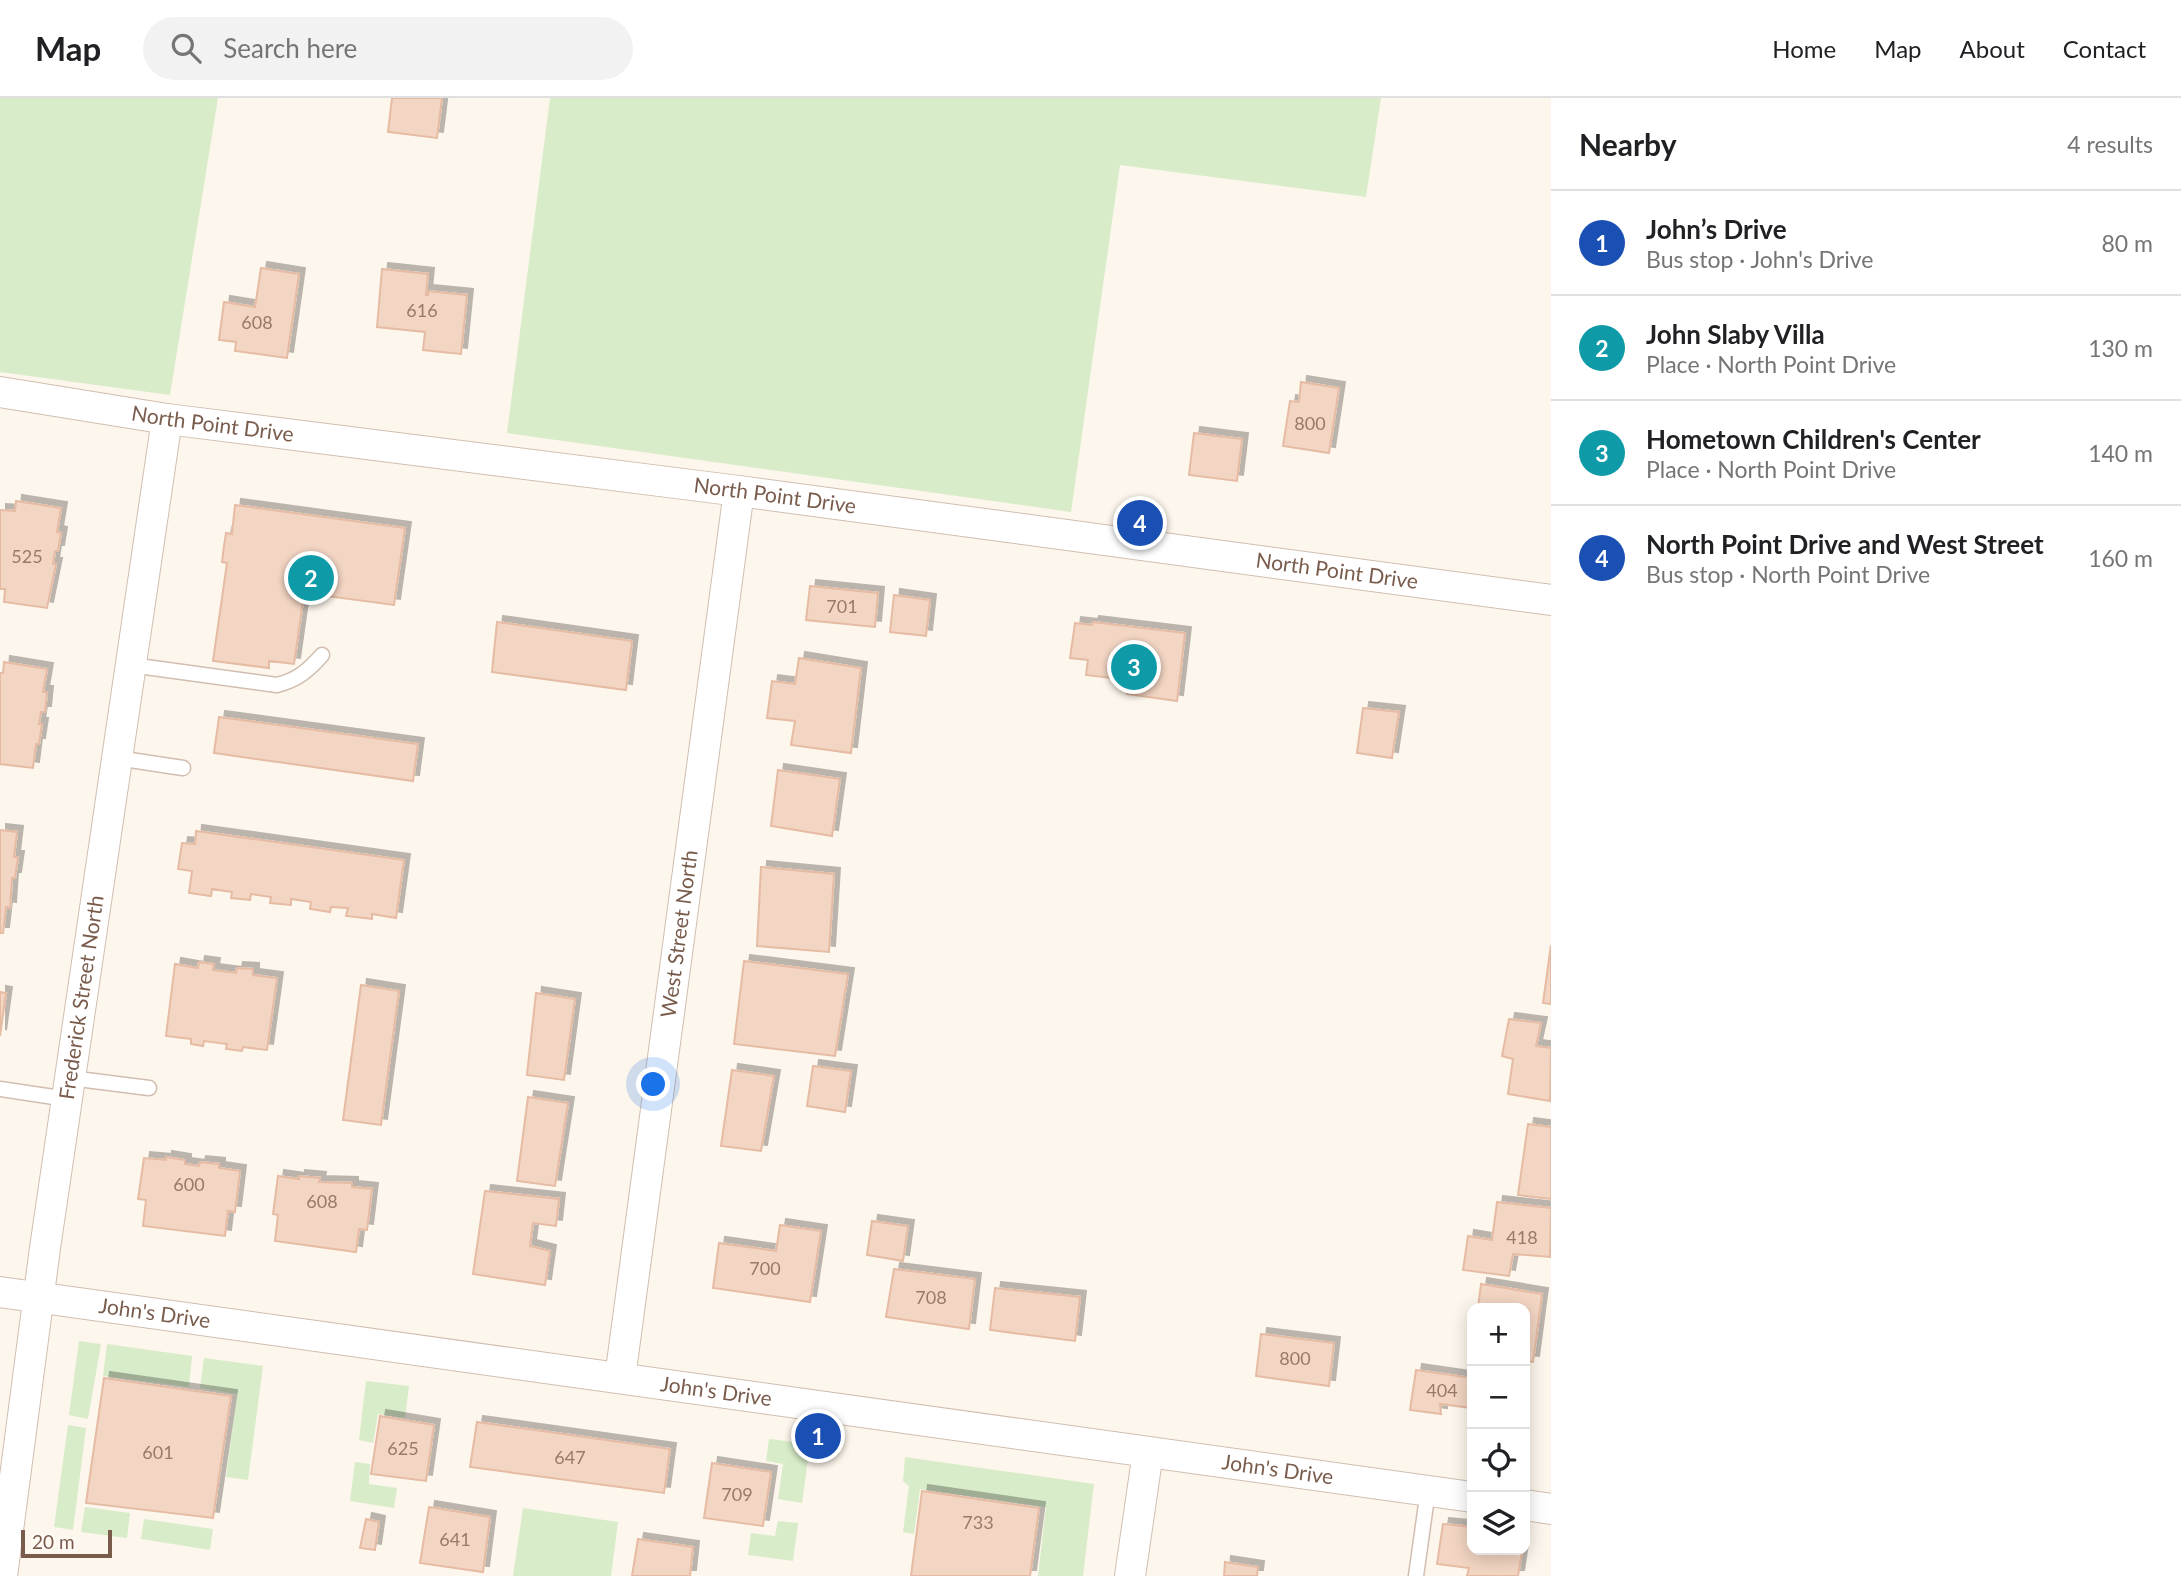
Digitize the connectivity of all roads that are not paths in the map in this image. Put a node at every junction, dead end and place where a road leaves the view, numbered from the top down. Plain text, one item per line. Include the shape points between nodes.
1 (0, 392) edge
2 (167, 419) junction
3 (739, 491) junction
4 (1551, 600) edge
5 (322, 655) dead end
6 (131, 665) junction
7 (117, 758) junction
8 (183, 768) dead end
9 (149, 1087) dead end
10 (69, 1088) junction
11 (0, 1090) edge
12 (0, 1292) edge
13 (38, 1298) junction
14 (621, 1378) junction
15 (1148, 1452) junction
16 (1428, 1490) junction
17 (1467, 1496) edge
18 (1530, 1506) edge
19 (1551, 1509) edge
20 (2, 1576) edge
21 (1130, 1576) edge
22 (1416, 1576) edge

1 - 2 street, North Point Drive
2 - 3 street, North Point Drive
2 - 6 street, Frederick Street North
3 - 4 street, North Point Drive
3 - 14 street, West Street North
5 - 6 lane via 308,671 277,685
6 - 7 street, Frederick Street North
7 - 8 lane
7 - 10 street, Frederick Street North
9 - 10 lane
10 - 11 lane
10 - 13 street, Frederick Street North
12 - 13 street, John's Drive
13 - 14 street, John's Drive
13 - 20 street, Frederick Street North
14 - 15 street, John's Drive
15 - 16 street, John's Drive
15 - 21 street
16 - 17 street, John's Drive
16 - 22 lane
18 - 19 street

